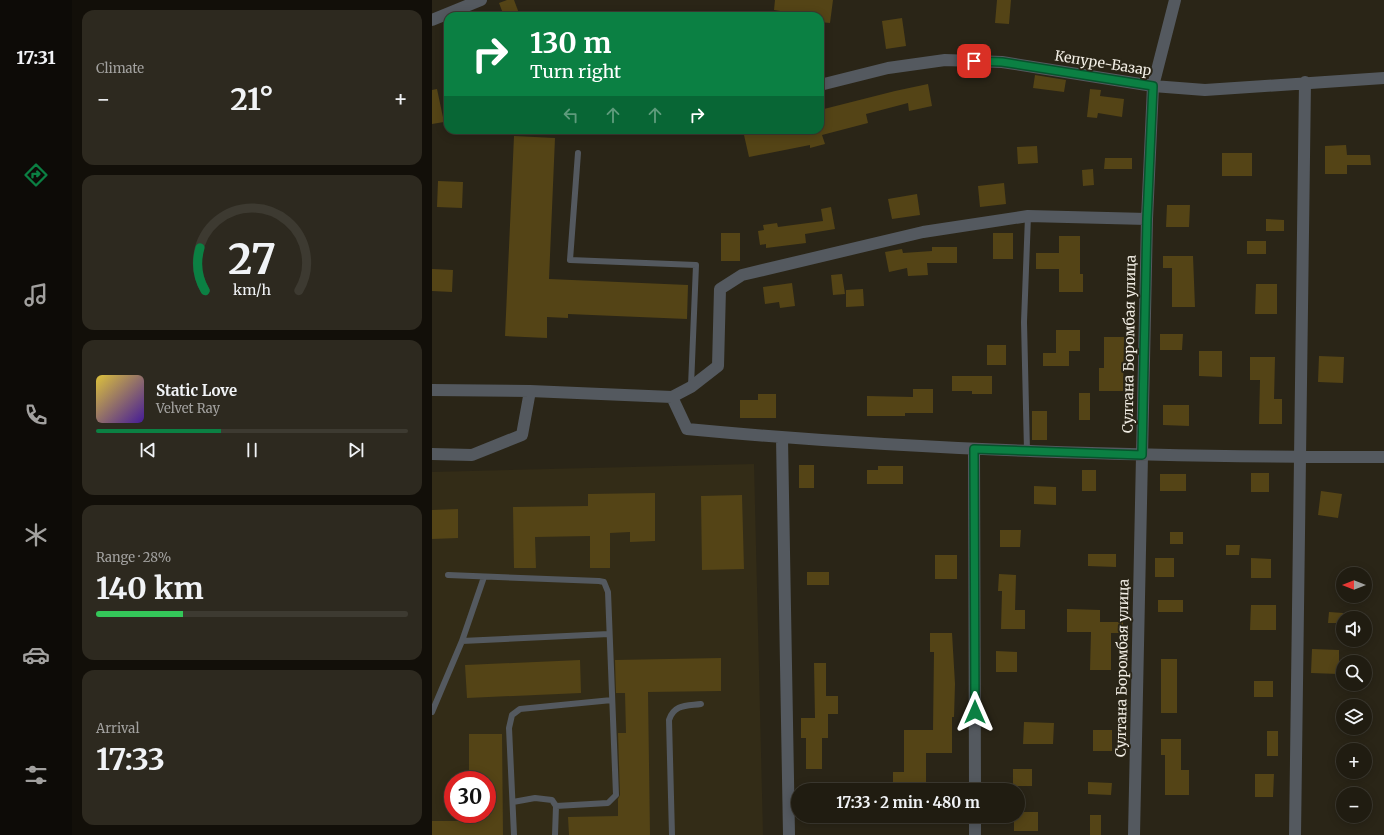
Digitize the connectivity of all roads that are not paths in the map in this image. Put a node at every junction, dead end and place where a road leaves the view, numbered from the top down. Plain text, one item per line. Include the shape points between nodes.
1 (481, 0) edge
2 (1175, 0) edge
3 (452, 12) edge
4 (444, 15) edge
5 (432, 20) edge
6 (1384, 78) edge
7 (1305, 82) junction
8 (824, 84) edge
9 (1153, 86) junction
10 (578, 153) dead end
11 (1028, 216) junction
12 (1147, 219) junction
13 (691, 388) junction
14 (432, 390) edge
15 (530, 391) junction
16 (672, 397) junction
17 (782, 438) junction
18 (974, 449) junction
19 (1027, 451) junction
20 (432, 454) edge
21 (1142, 455) junction
22 (1300, 456) junction
23 (1384, 456) edge
24 (448, 575) dead end
25 (484, 576) junction
26 (609, 634) junction
27 (462, 641) junction
28 (612, 700) junction
29 (701, 704) dead end
30 (432, 712) edge
31 (975, 783) edge
32 (513, 802) junction
33 (556, 806) junction
34 (975, 823) edge
35 (514, 835) edge
36 (555, 835) edge
37 (672, 835) edge
38 (789, 835) edge
39 (975, 835) edge
40 (1134, 835) edge
41 (1295, 835) edge

1 - 3 street
2 - 9 street, Султана Боромбая улица
4 - 5 street
6 - 7 street, Кепуре-Базар
7 - 9 street, Кепуре-Базар via 1205,90
7 - 22 street
8 - 9 street, Кепуре-Базар via 888,68 945,60 1002,62
9 - 12 street, Султана Боромбая улица
10 - 13 lane via 570,260 696,265
11 - 12 street
11 - 13 street via 923,232 742,275 720,289 718,366
11 - 19 lane via 1024,322
12 - 21 street, Султана Боромбая улица
13 - 16 street
14 - 15 street
15 - 16 street
15 - 20 street via 522,435 472,454
16 - 17 street via 687,430
17 - 18 street
17 - 38 street
18 - 19 street
18 - 31 street
19 - 21 street
21 - 22 street
21 - 40 street, Султана Боромбая улица
22 - 23 street
22 - 41 street
24 - 25 lane
25 - 26 lane via 604,582 608,592
25 - 27 lane
26 - 27 lane
26 - 28 lane
27 - 30 lane
28 - 32 lane via 515,711 510,721
28 - 33 lane via 616,795 608,803
29 - 37 lane via 677,707 669,720
32 - 33 lane via 546,799 552,800
32 - 35 lane
33 - 36 lane
34 - 39 street

